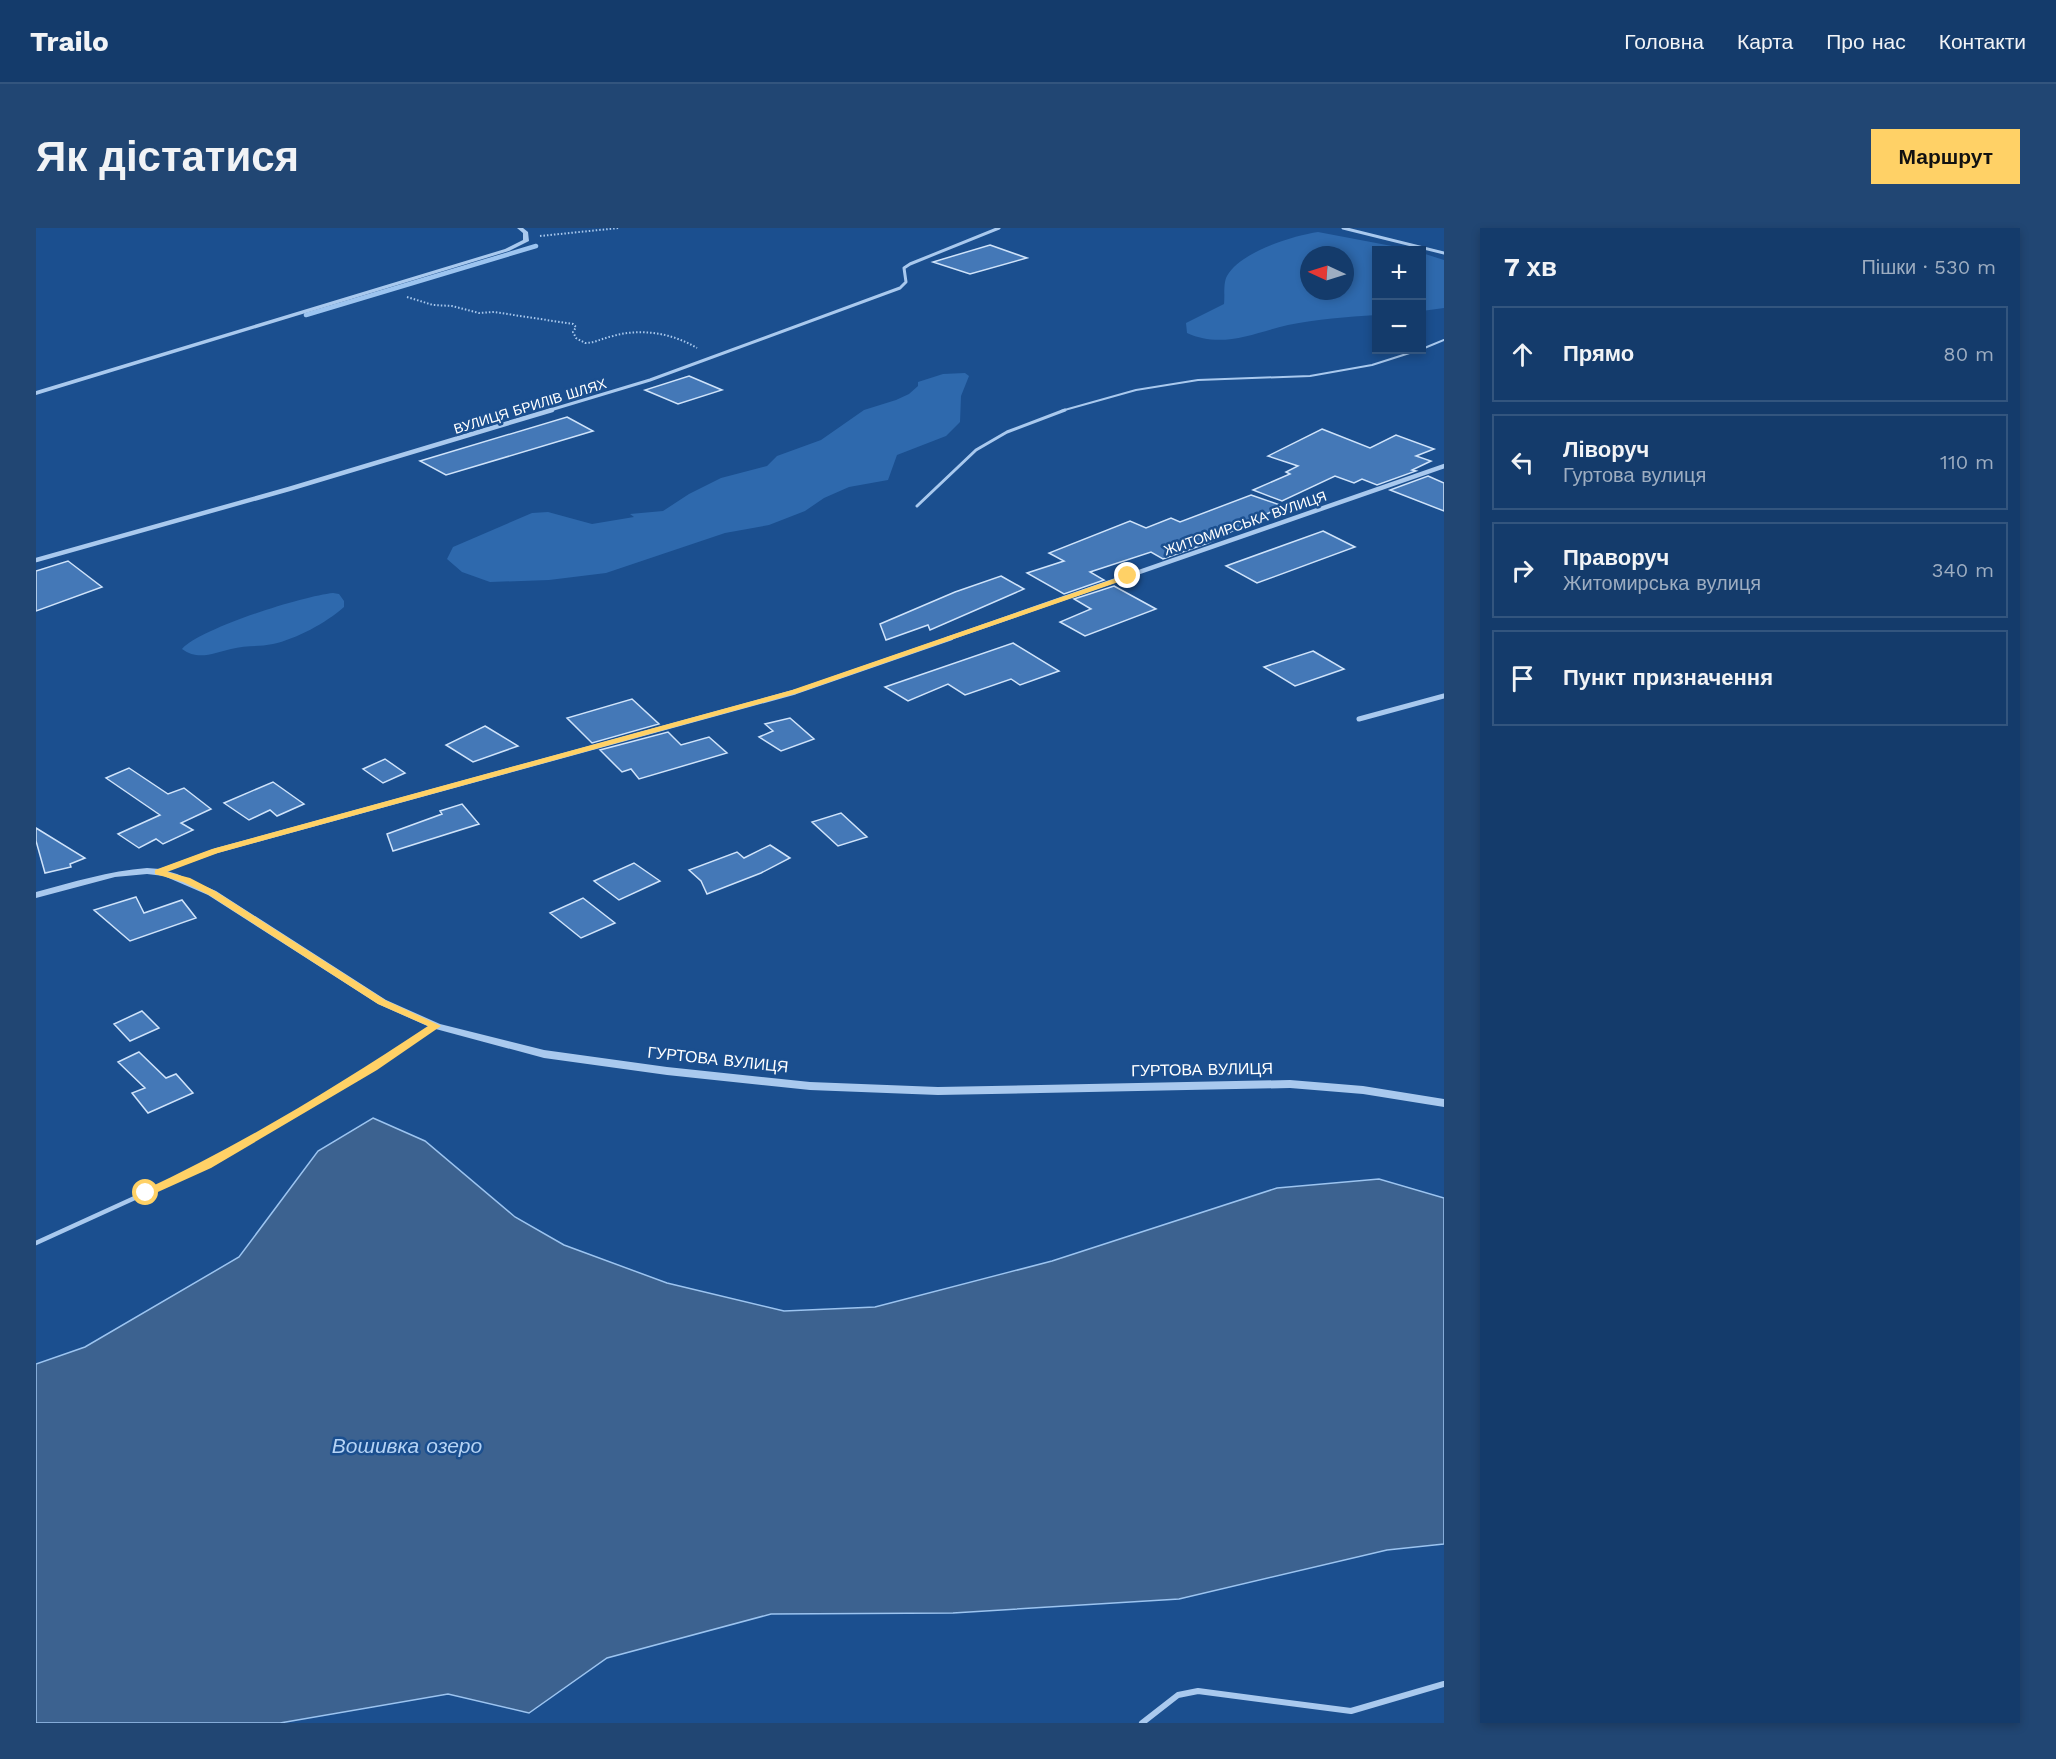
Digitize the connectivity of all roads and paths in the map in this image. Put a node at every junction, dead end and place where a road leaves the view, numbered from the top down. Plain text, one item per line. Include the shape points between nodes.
1 (520, 228) edge
2 (619, 228) edge
3 (999, 228) edge
4 (1343, 228) edge
5 (527, 238) junction
6 (1444, 253) edge
7 (405, 296) dead end
8 (1444, 340) edge
9 (1426, 347) edge
10 (1405, 354) edge
11 (712, 357) junction
12 (36, 393) edge
13 (1444, 466) edge
14 (917, 507) dead end
15 (36, 560) edge
16 (1443, 698) edge
17 (1359, 719) dead end
18 (158, 872) junction
19 (36, 895) edge
20 (436, 1026) junction
21 (1444, 1104) edge
22 (36, 1243) edge
23 (1444, 1684) edge
24 (1142, 1723) edge

1 - 5 street
2 - 5 path
3 - 11 street, ВУЛИЦЯ БРИЛІВ ШЛЯХ via 910,264 904,268 906,284 900,288
4 - 6 street
5 - 12 street via 507,250
7 - 11 path via 479,313 573,324 575,337 589,344 614,336 654,333 688,343
8 - 9 lane
10 - 14 lane via 1372,365 1310,376 1198,381 1136,390 1067,409 1007,432 976,450
11 - 15 street, ВУЛИЦЯ БРИЛІВ ШЛЯХ via 650,381 488,430
13 - 18 street, ЖИТОМИРСЬКА ВУЛИЦЯ via 795,692 215,851
16 - 17 street
18 - 19 street, ГУРТОВА ВУЛИЦЯ via 111,877
18 - 20 street, ГУРТОВА ВУЛИЦЯ via 212,893 382,1002
20 - 21 street, ГУРТОВА ВУЛИЦЯ via 543,1054 810,1086 938,1091 1290,1084 1363,1090
20 - 22 lane via 373,1068 207,1165
23 - 24 lane via 1351,1711 1198,1691 1178,1695

